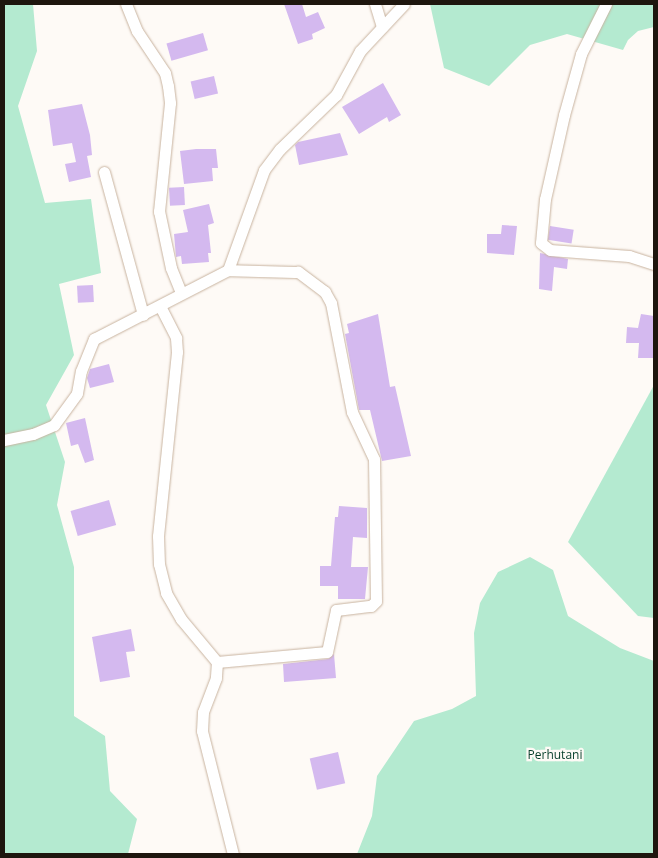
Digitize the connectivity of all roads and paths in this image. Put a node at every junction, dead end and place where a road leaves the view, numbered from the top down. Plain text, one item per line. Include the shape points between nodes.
1 (126, 4) edge
2 (375, 4) edge
3 (404, 4) edge
4 (606, 4) edge
5 (382, 27) junction
6 (104, 172) dead end
7 (654, 264) edge
8 (228, 270) junction
9 (182, 293) junction
10 (160, 306) junction
11 (143, 315) junction
12 (4, 440) edge
13 (217, 662) junction
14 (233, 854) edge

1 - 9 street via 137,32 165,73 168,86 170,104 159,211 170,268
2 - 5 street
3 - 5 street
4 - 7 street via 581,54 564,115 545,199 541,243 550,250 629,256
5 - 8 street via 360,51 336,95 264,170
6 - 11 street
8 - 9 street
8 - 13 street via 298,272 325,292 331,302 352,412 374,459 376,601 371,606 336,610 327,652
9 - 10 street
10 - 11 street
10 - 13 street via 176,338 177,352 158,536 159,564 166,592 180,619
11 - 12 street via 94,339 81,370 77,393 54,425 34,434
13 - 14 street via 216,678 203,712 202,731

